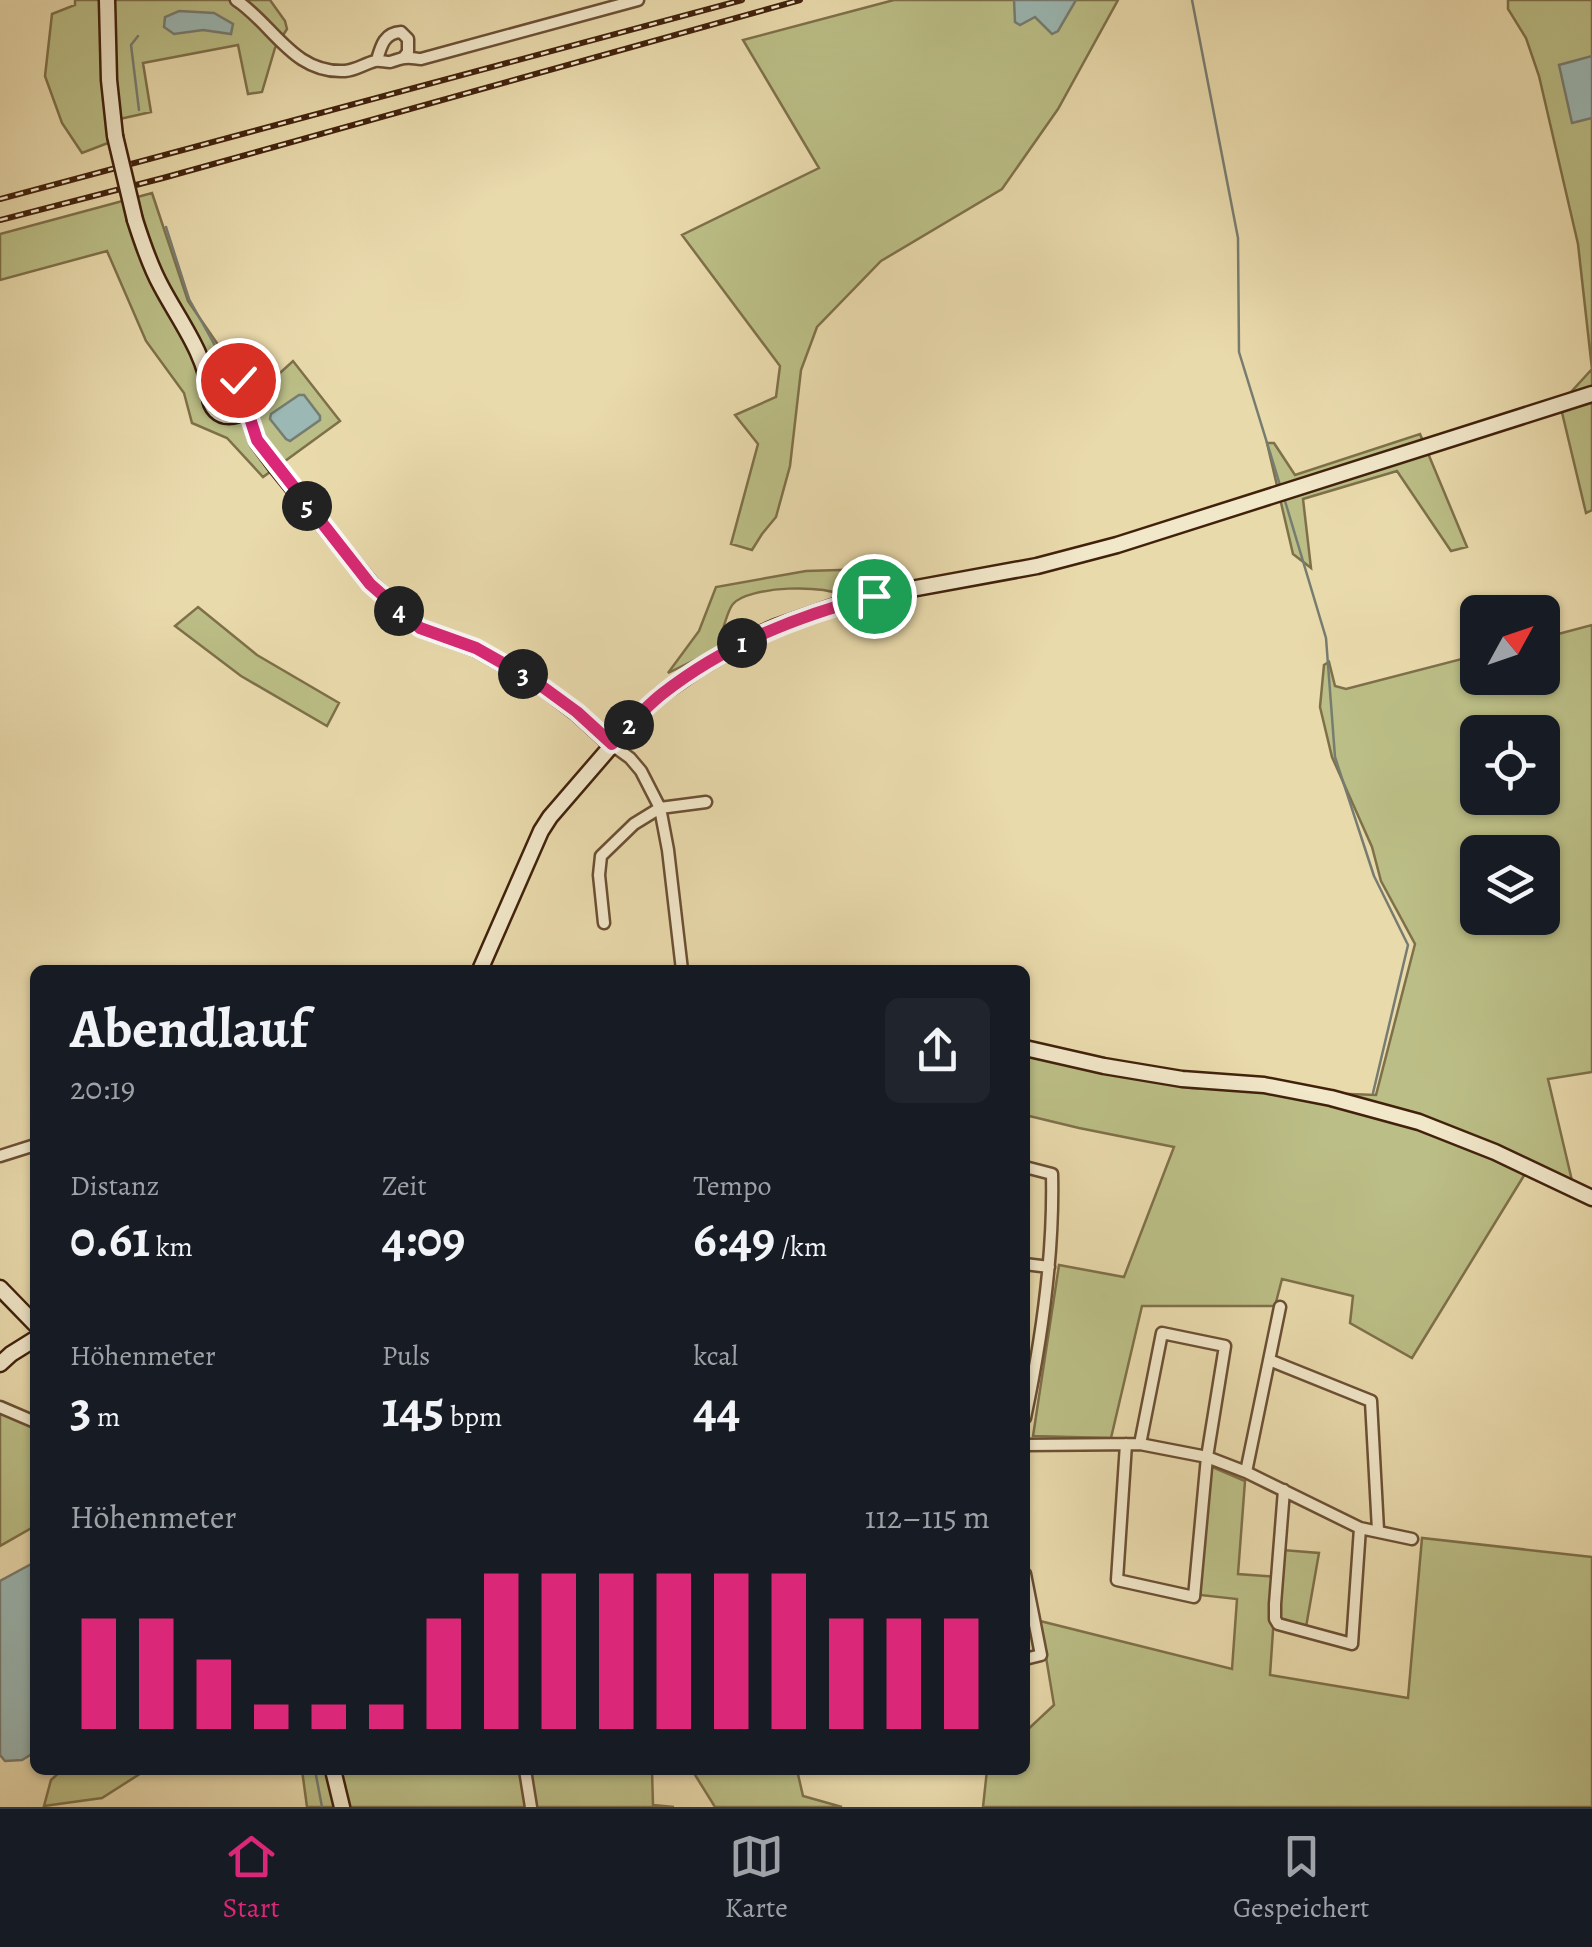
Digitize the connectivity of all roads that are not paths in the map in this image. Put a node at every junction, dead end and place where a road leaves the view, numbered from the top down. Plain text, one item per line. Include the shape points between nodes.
1 (107, 0) edge
2 (236, 0) edge
3 (638, 0) edge
4 (404, 58) junction
5 (377, 60) junction
6 (198, 350) junction
7 (228, 378) junction
8 (210, 394) junction
9 (1592, 394) edge
10 (246, 406) junction
11 (224, 416) junction
12 (257, 440) junction
13 (608, 749) junction
14 (706, 802) dead end
15 (660, 808) junction
16 (604, 923) dead end
17 (482, 965) edge
18 (681, 965) edge
19 (1030, 1049) edge
20 (30, 1147) edge
21 (0, 1156) edge
22 (1030, 1169) edge
23 (1592, 1198) edge
24 (1030, 1265) edge
25 (1048, 1267) junction
26 (0, 1288) edge
27 (1280, 1306) dead end
28 (30, 1319) edge
29 (30, 1343) edge
30 (1269, 1360) junction
31 (0, 1364) edge
32 (1030, 1391) edge
33 (0, 1407) edge
34 (30, 1421) edge
35 (1126, 1444) junction
36 (1140, 1444) junction
37 (1030, 1445) edge
38 (1207, 1457) junction
39 (1246, 1472) junction
40 (1284, 1490) junction
41 (1360, 1528) junction
42 (1378, 1530) junction
43 (1412, 1539) dead end
44 (1030, 1599) edge
45 (1030, 1658) edge
46 (334, 1775) edge
47 (525, 1775) edge
48 (342, 1807) edge
49 (531, 1807) edge

1 - 6 street, bridge via 110,99 136,220 160,284
2 - 5 street via 314,66 344,71
3 - 4 street via 421,60
4 - 5 street
4 - 5 street via 408,39 396,32 384,39
6 - 7 street
6 - 8 street
7 - 8 street
7 - 10 street via 245,386
8 - 11 street
9 - 13 street via 1117,546 816,612 699,668 659,696
10 - 11 street
10 - 12 street
11 - 12 street
12 - 13 street via 370,584 404,616 536,682 577,712
13 - 15 street via 642,771
13 - 17 street via 541,831
14 - 15 street
15 - 16 street via 601,856
15 - 18 street
19 - 23 street via 1182,1080 1330,1098 1419,1122
20 - 21 street
22 - 25 street via 1052,1174
24 - 25 street
25 - 32 street
26 - 28 street
27 - 30 street
29 - 31 street
30 - 39 street
30 - 42 street via 1371,1401
33 - 34 street
35 - 36 street
35 - 37 street
35 - 38 street via 1117,1580 1194,1597
36 - 38 street
36 - 38 street via 1162,1334 1194,1340 1226,1348
38 - 39 street
39 - 40 street
40 - 41 street
40 - 41 street via 1278,1624 1352,1644
41 - 42 street
42 - 43 street
44 - 45 street via 1041,1655
46 - 48 street
47 - 49 street

